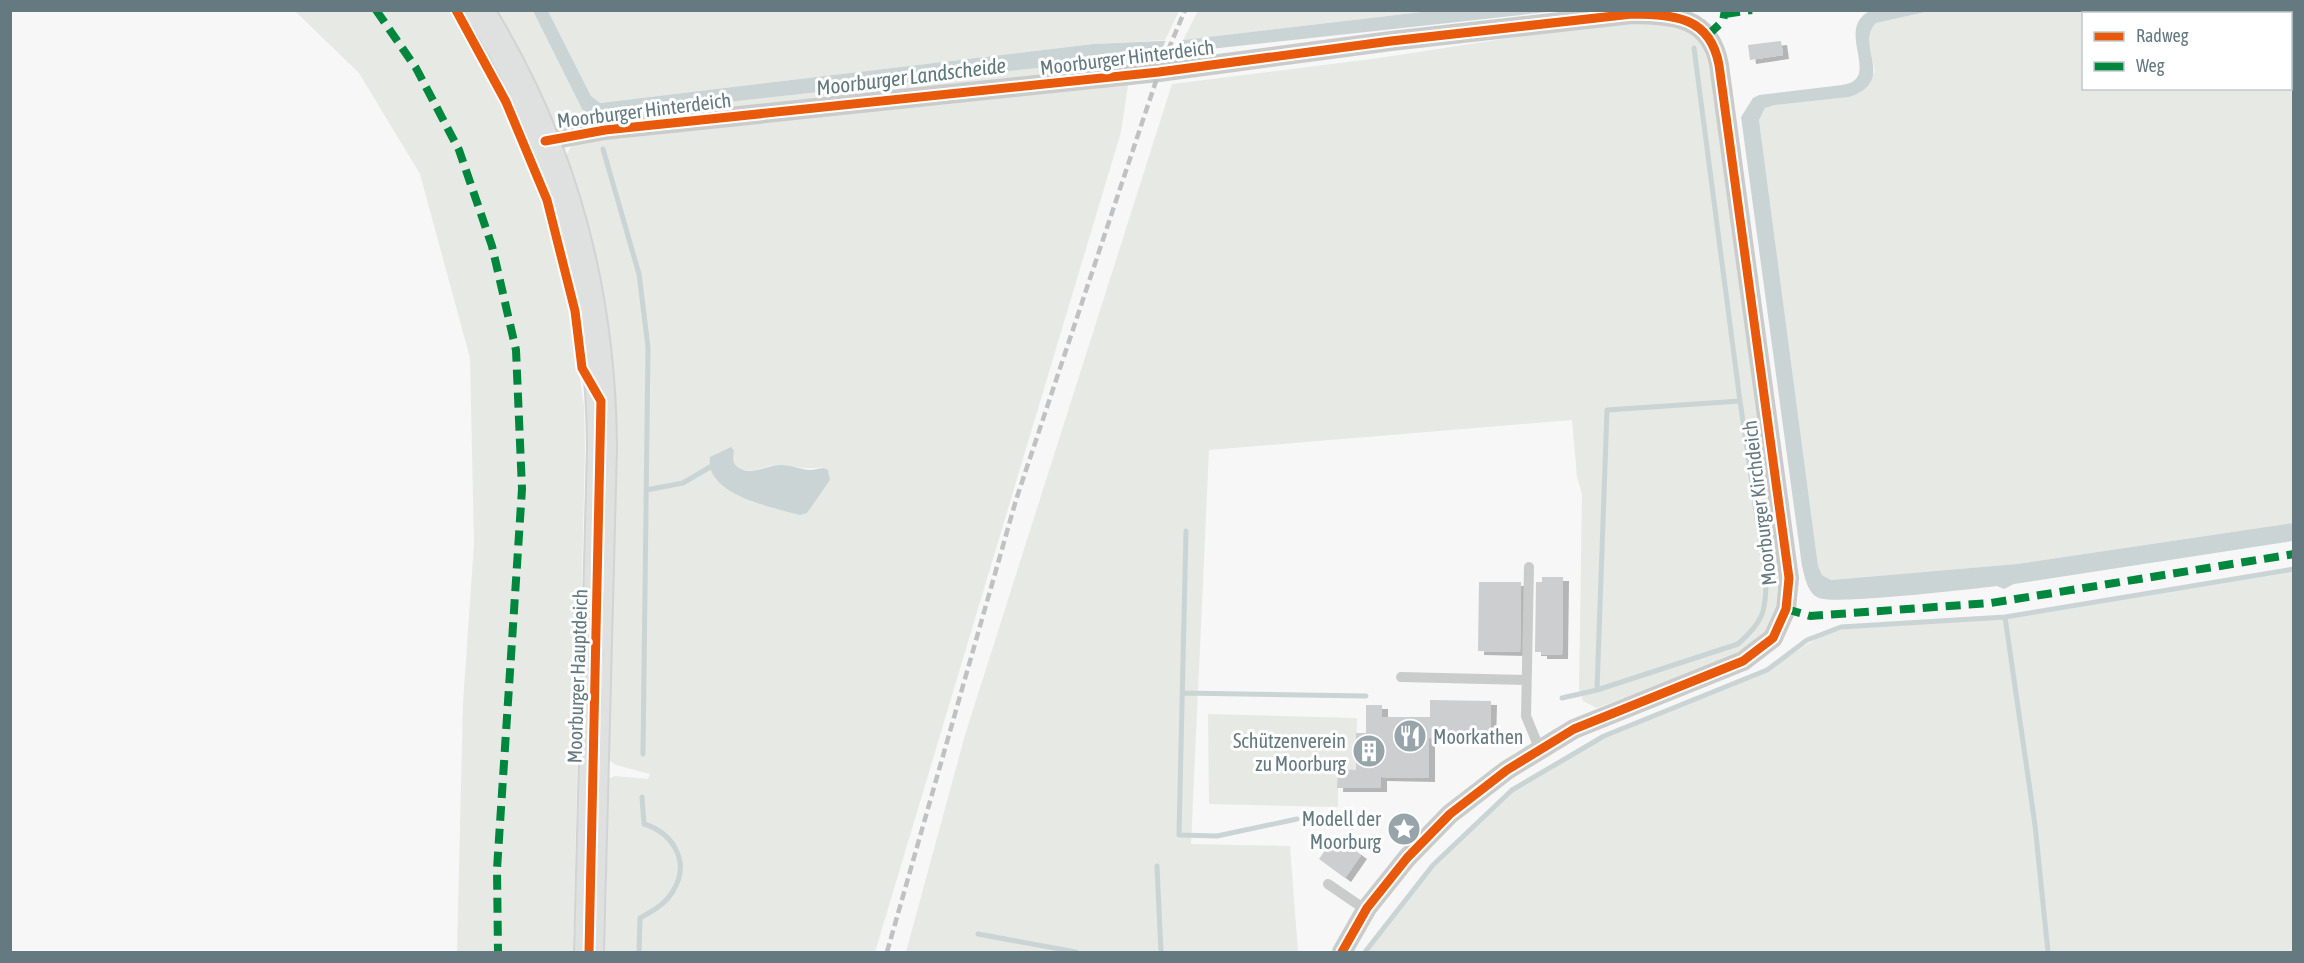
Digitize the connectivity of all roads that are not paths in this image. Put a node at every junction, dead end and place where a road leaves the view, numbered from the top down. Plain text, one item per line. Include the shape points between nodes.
1 (479, 10) edge
2 (1708, 35) joint
3 (544, 141) junction
4 (1529, 567) dead end
5 (1401, 677) dead end
6 (1526, 680) junction
7 (1540, 750) junction
8 (1328, 884) dead end
9 (1366, 910) junction
10 (589, 952) edge
11 (1342, 952) edge

1 - 3 main road, Moorburger Hauptdeich
2 - 3 street, Moorburger Hinterdeich via 1680,18 1632,14 1159,72 605,130
2 - 7 street, Moorburger Kirchdeich via 1715,48 1720,76 1789,578 1786,609 1773,638 1743,661 1574,729
3 - 10 main road, Moorburger Hauptdeich via 583,258 600,382 602,447
4 - 6 lane
5 - 6 lane
6 - 7 lane via 1526,716
7 - 9 street, Moorburger Kirchdeich via 1450,814 1407,858
8 - 9 lane
9 - 11 street, Moorburger Kirchdeich

